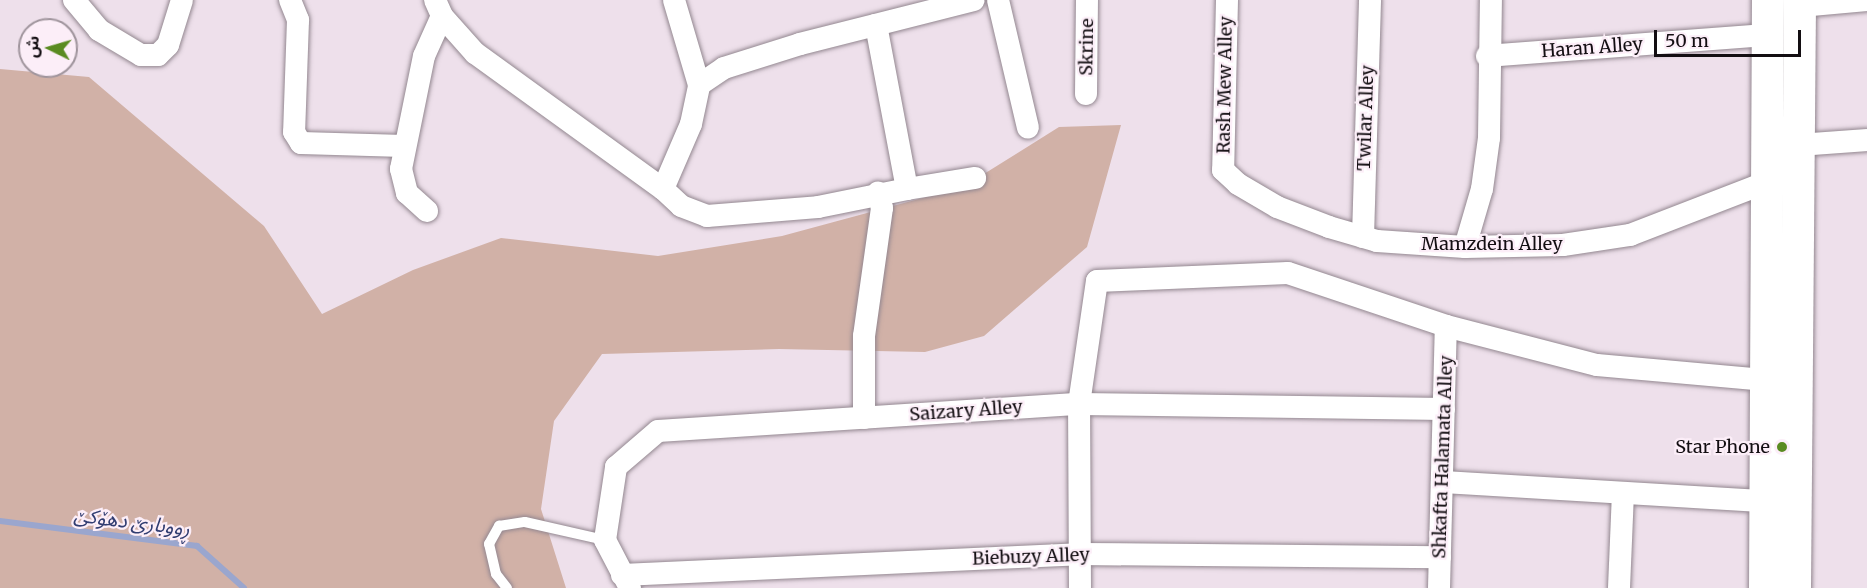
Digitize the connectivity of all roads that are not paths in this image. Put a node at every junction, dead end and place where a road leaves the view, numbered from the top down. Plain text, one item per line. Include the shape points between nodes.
1 (74, 0) edge
2 (182, 0) edge
3 (290, 0) edge
4 (674, 0) edge
5 (974, 0) edge
6 (998, 0) edge
7 (1088, 0) edge
8 (1227, 0) edge
9 (1370, 0) edge
10 (1491, 0) edge
11 (1768, 0) edge
12 (1867, 0) edge
13 (1800, 3) edge
14 (438, 8) edge
15 (876, 25) junction
16 (1768, 35) junction
17 (1488, 56) junction
18 (699, 85) junction
19 (1086, 94) dead end
20 (1028, 128) dead end
21 (1867, 140) edge
22 (1799, 145) junction
23 (404, 146) junction
24 (1223, 170) joint
25 (975, 178) dead end
26 (1767, 182) junction
27 (663, 189) junction
28 (907, 189) junction
29 (878, 192) junction
30 (427, 211) dead end
31 (1363, 237) junction
32 (1465, 247) junction
33 (1446, 326) junction
34 (1766, 380) junction
35 (1079, 404) junction
36 (1444, 409) junction
37 (864, 418) junction
38 (1442, 482) junction
39 (1623, 493) junction
40 (1766, 501) junction
41 (604, 540) junction
42 (1079, 554) junction
43 (1440, 557) junction
44 (626, 582) edge
45 (507, 588) edge
46 (1080, 588) edge
47 (1439, 588) edge
48 (1619, 588) edge
49 (1765, 588) edge
50 (1795, 588) edge

1 - 2 street via 99,30 141,55 158,55 168,45
3 - 23 street via 298,20 294,132 301,143
4 - 18 street
5 - 15 street
6 - 20 street
7 - 19 street, Skrine
8 - 24 street, Rash Mew Alley
9 - 31 street, Twilar Alley
10 - 17 street
11 - 16 street
12 - 13 street
13 - 22 street
14 - 23 street
14 - 27 street via 475,53
15 - 18 street via 724,68
15 - 28 street
16 - 17 street, Haran Alley
16 - 26 street
17 - 32 street via 1489,138 1482,189
18 - 27 street via 691,124
21 - 22 street
22 - 50 street
23 - 30 street via 401,169 407,193
24 - 31 street, Mamzdein Alley via 1277,207
25 - 28 street
26 - 32 street, Mamzdein Alley via 1630,235 1563,245
26 - 34 street
27 - 29 street via 681,206 707,216 818,207
28 - 29 street
29 - 37 street via 882,208 864,336
31 - 32 street, Mamzdein Alley
33 - 34 street via 1597,365
33 - 35 street via 1288,273 1097,281
33 - 36 street, Shkafta Halamata Alley
34 - 40 street
35 - 36 street, Saizary Alley
35 - 37 street, Saizary Alley
35 - 42 street
36 - 38 street, Shkafta Halamata Alley
37 - 41 street, Saizary Alley via 658,431 616,467
38 - 39 street
38 - 43 street, Shkafta Halamata Alley
39 - 40 street
39 - 48 street
40 - 49 street
41 - 44 street
41 - 45 lane via 525,522 499,526 489,544 496,574
42 - 43 street, Biebuzy Alley
42 - 44 street, Biebuzy Alley
42 - 46 street
43 - 47 street, Shkafta Halamata Alley

